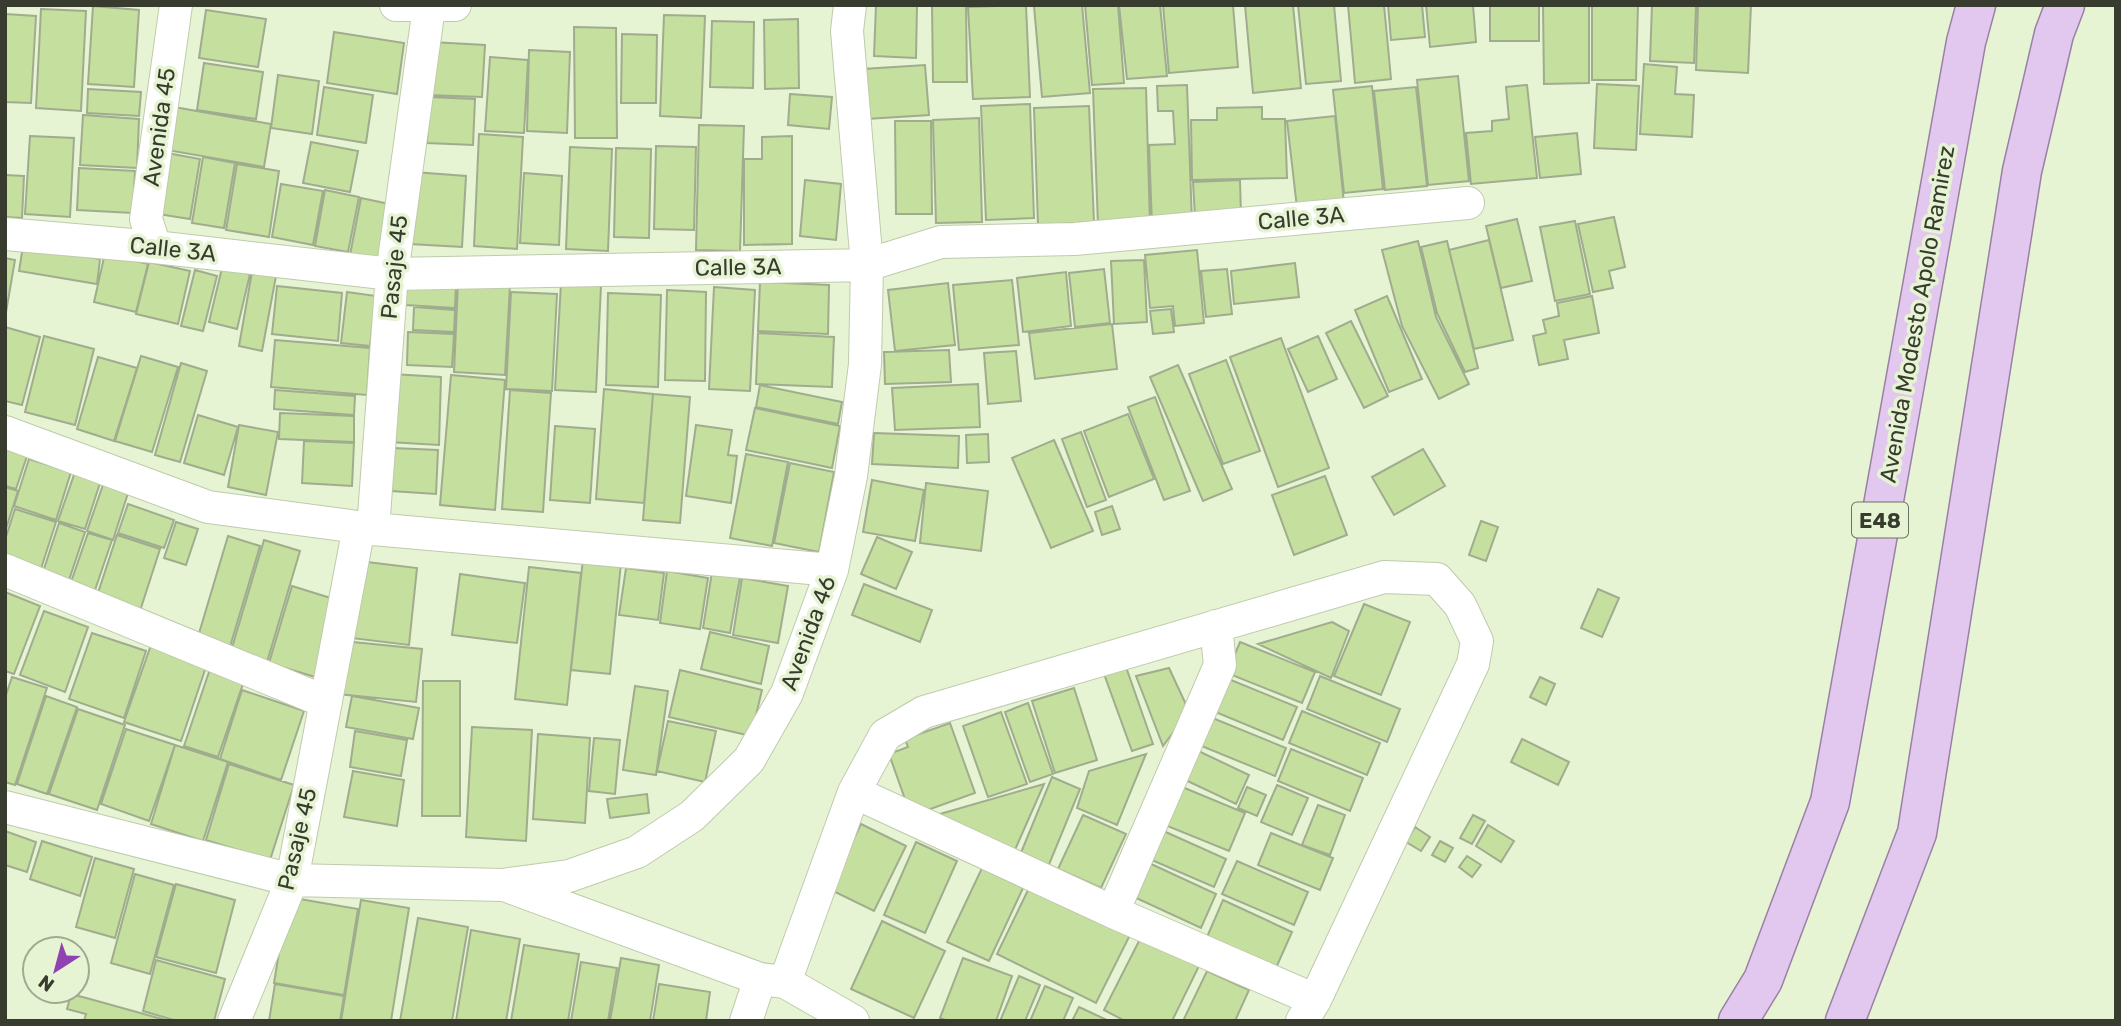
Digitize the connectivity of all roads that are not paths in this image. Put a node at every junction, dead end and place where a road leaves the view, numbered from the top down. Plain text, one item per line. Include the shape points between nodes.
1 (176, 5) edge
2 (396, 5) edge
3 (850, 5) edge
4 (1976, 5) edge
5 (2065, 5) edge
6 (442, 6) edge
7 (1468, 203) dead end
8 (5, 234) edge
9 (155, 247) junction
10 (867, 265) junction
11 (391, 274) junction
12 (5, 432) edge
13 (366, 528) junction
14 (5, 570) edge
15 (832, 570) junction
16 (1216, 626) junction
17 (326, 702) junction
18 (854, 792) junction
19 (5, 807) edge
20 (292, 880) junction
21 (502, 885) junction
22 (1114, 912) junction
23 (773, 981) junction
24 (1309, 1011) edge
25 (234, 1021) edge
26 (746, 1021) edge
27 (853, 1021) edge
28 (1738, 1021) edge
29 (1845, 1021) edge

1 - 9 street, Avenida 45 via 146,219
2 - 6 street
3 - 10 street, Avenida 46 via 847,31
4 - 28 main road, Avenida Modesto Apolo Ramirez / E48 via 1830,802 1763,980
5 - 29 main road via 2022,171 1917,833
6 - 11 street, Pasaje 45
7 - 10 street, Calle 3A via 1075,239 941,242
8 - 9 street, Calle 3A
9 - 11 street, Calle 3A
10 - 11 street, Calle 3A
10 - 15 street, Avenida 46 via 865,365 851,476
11 - 13 street, Pasaje 45
12 - 13 street via 208,508
13 - 15 street
13 - 17 street, Pasaje 45
14 - 17 street
15 - 21 street, Avenida 46 via 787,693 749,760 702,807 637,852 569,876
16 - 18 street via 924,712 885,735
16 - 22 street via 1220,665
16 - 24 street via 1384,577 1437,579 1460,605 1476,641 1473,664
17 - 20 street, Pasaje 45
18 - 22 street
18 - 23 street
19 - 20 street, Avenida 46
20 - 21 street, Avenida 46
20 - 25 street, Pasaje 45
21 - 23 street
22 - 24 street
23 - 26 street
23 - 27 street

